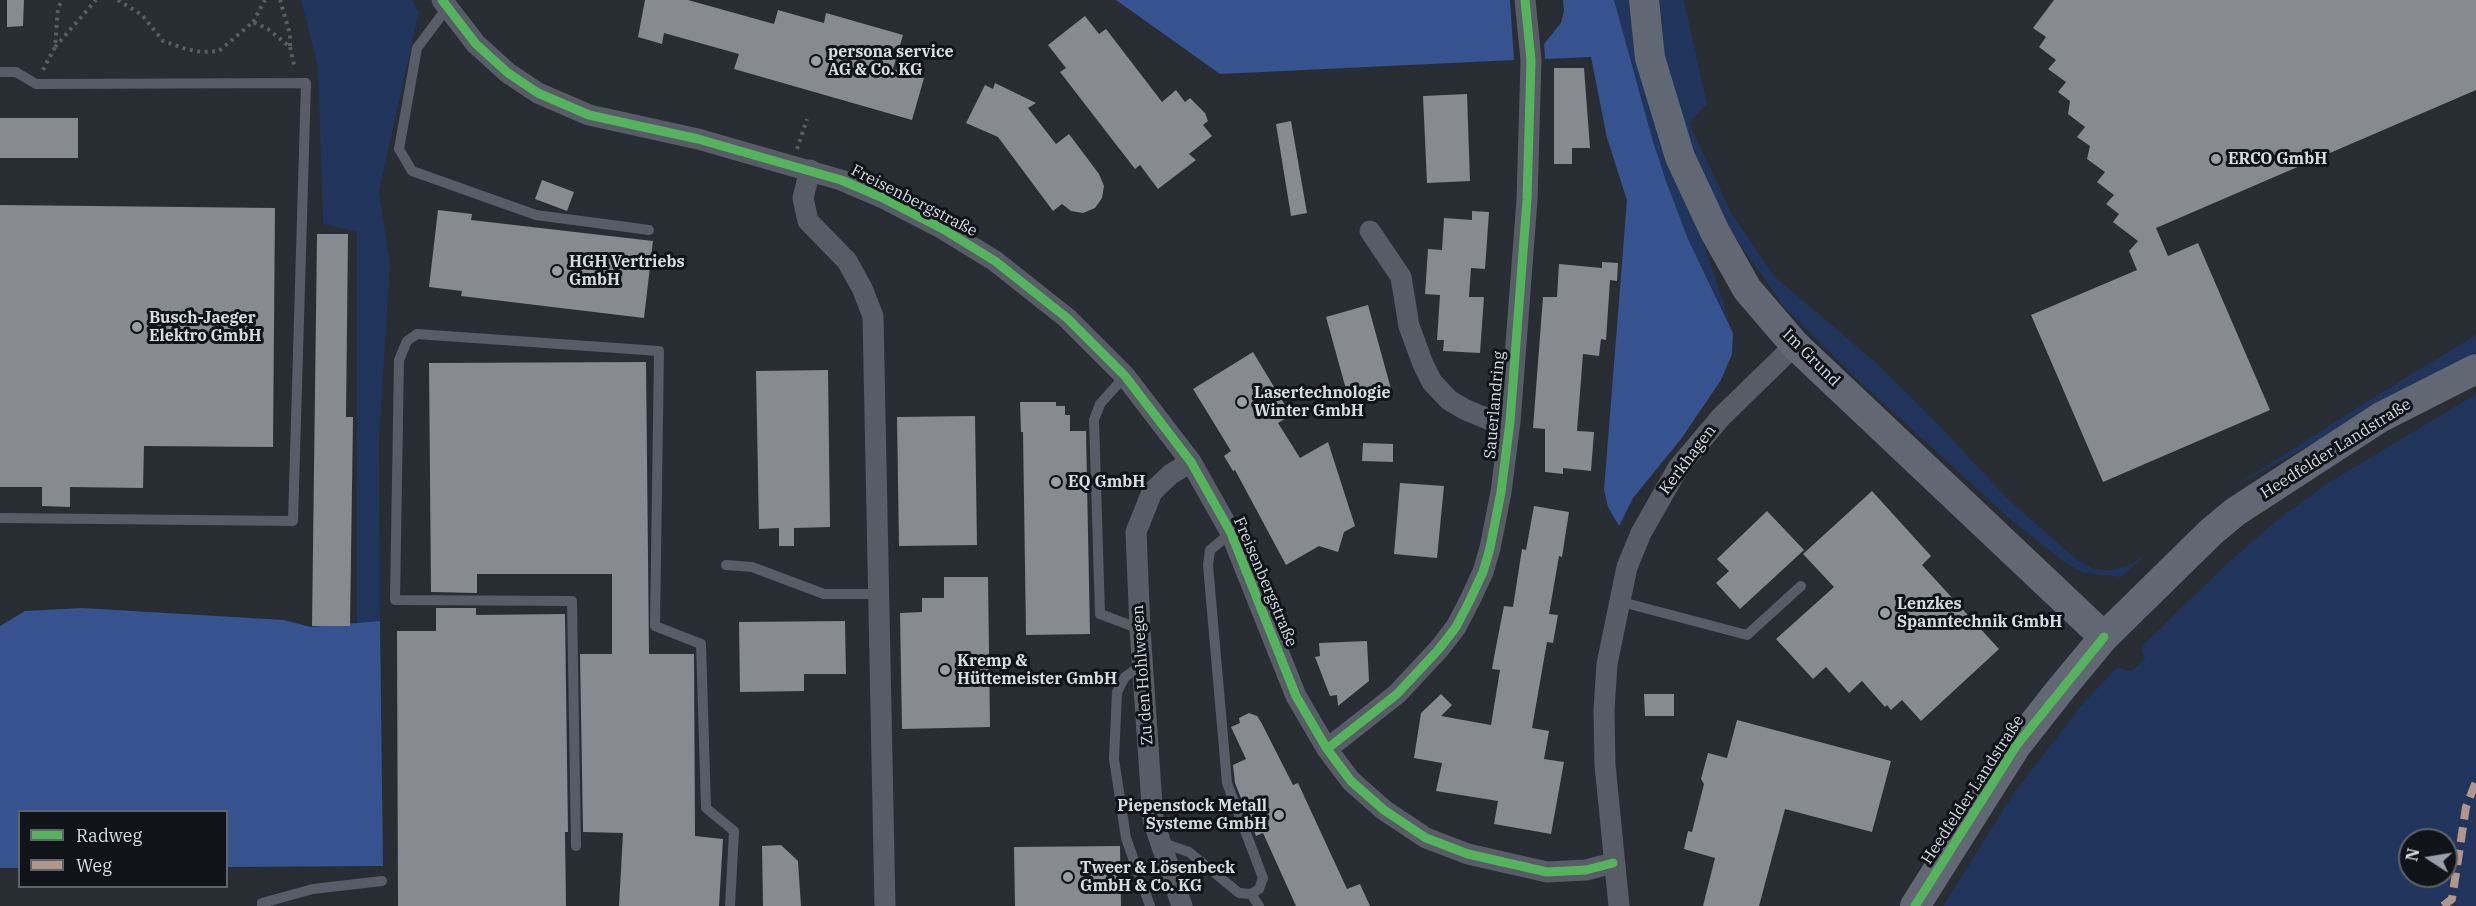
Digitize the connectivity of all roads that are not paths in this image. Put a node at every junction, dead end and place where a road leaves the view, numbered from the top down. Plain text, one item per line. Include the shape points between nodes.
1 (1525, 0) edge
2 (1644, 0) edge
3 (445, 4) edge
4 (0, 72) edge
5 (801, 167) junction
6 (649, 230) dead end
7 (1370, 231) dead end
8 (1795, 345) junction
9 (2476, 369) edge
10 (1125, 376) junction
11 (1510, 422) junction
12 (1191, 462) junction
13 (0, 518) edge
14 (1231, 533) junction
15 (726, 566) dead end
16 (1801, 586) dead end
17 (878, 594) junction
18 (1618, 601) junction
19 (1140, 629) junction
20 (2104, 637) junction
21 (1142, 665) junction
22 (1327, 749) junction
23 (1160, 842) junction
24 (576, 846) dead end
25 (1613, 863) junction
26 (382, 881) dead end
27 (1251, 894) junction
28 (262, 906) edge
29 (730, 906) edge
30 (885, 906) edge
31 (1150, 906) edge
32 (1182, 906) edge
33 (1259, 906) edge
34 (1619, 906) edge
35 (1915, 906) edge

1 - 11 street, Sauerlandring via 1531,107
2 - 8 main road, Im Grund via 1650,58 1680,157 1714,232 1747,289
3 - 5 street, Freisenbergstraße via 476,44 538,93 589,115
3 - 6 lane via 417,48 399,149 412,171 536,215
4 - 13 lane via 16,72 36,84 306,84 293,522
5 - 10 street, Freisenbergstraße via 881,197 995,261 1067,318
5 - 17 street via 808,221 847,261 873,316
7 - 11 street, Sauerlandring via 1401,277 1409,326 1432,382 1464,409 1488,419
8 - 18 street, Kerkhagen via 1729,409 1678,468 1641,533
8 - 20 main road, Im Grund
9 - 20 main road, Heedfelder Landstraße via 2381,417 2235,512
10 - 12 street, Freisenbergstraße
10 - 19 lane via 1100,404 1094,420 1100,614
11 - 22 street, Sauerlandring via 1490,548 1483,572 1456,627 1397,694
12 - 14 street, Freisenbergstraße
12 - 19 street, Zu den Hohlwegen via 1152,492 1136,532
14 - 22 street, Freisenbergstraße via 1296,696
14 - 27 lane via 1210,550 1208,565 1227,783 1263,878 1259,889
15 - 17 lane via 752,567 824,594
16 - 18 lane via 1747,635
17 - 30 street
18 - 25 street, Kerkhagen via 1604,710
19 - 21 street, Zu den Hohlwegen
20 - 35 main road, Heedfelder Landstraße via 2016,746
21 - 23 street, Zu den Hohlwegen via 1153,820
21 - 31 lane via 1125,677 1117,692 1114,759 1126,838
22 - 25 street, Freisenbergstraße via 1351,782 1384,810 1437,842 1468,854 1547,872 1586,870
23 - 27 lane via 1189,852 1239,893
23 - 32 street, Zu den Hohlwegen
24 - 29 lane via 572,600 395,600 399,360 407,341 417,334 659,351 656,626 701,644 706,808 734,831
25 - 34 street, Kerkhagen
26 - 28 lane via 313,889
27 - 33 lane

